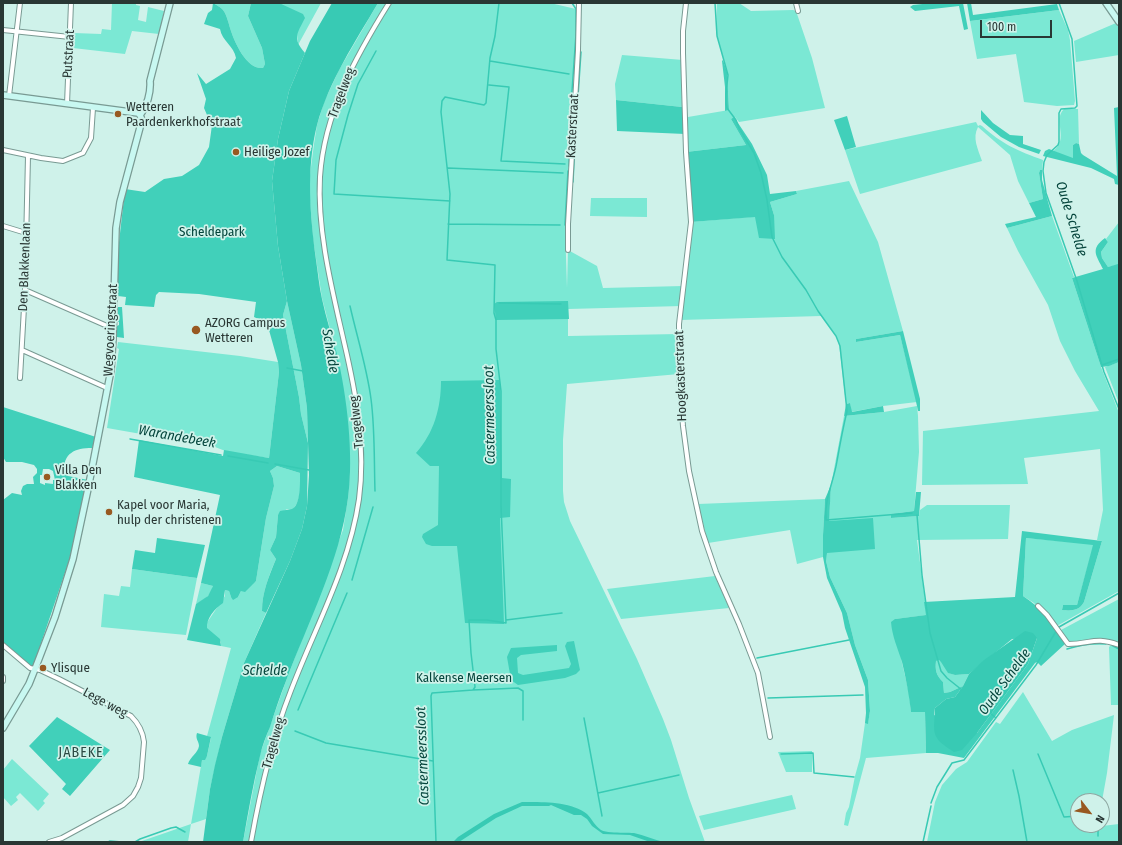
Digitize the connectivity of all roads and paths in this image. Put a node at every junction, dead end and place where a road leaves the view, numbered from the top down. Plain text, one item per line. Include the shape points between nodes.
1 (20, 3) edge
2 (71, 3) edge
3 (170, 3) edge
4 (389, 3) edge
5 (579, 3) edge
6 (686, 3) edge
7 (796, 3) edge
8 (1106, 3) edge
9 (798, 11) dead end
10 (1119, 22) edge
11 (3, 30) edge
12 (17, 32) junction
13 (70, 38) junction
14 (6, 96) edge
15 (66, 104) junction
16 (93, 108) junction
17 (140, 116) junction
18 (3, 150) edge
19 (28, 156) junction
20 (3, 226) edge
21 (26, 233) junction
22 (568, 250) dead end
23 (25, 290) junction
24 (114, 329) junction
25 (22, 350) junction
26 (20, 378) dead end
27 (107, 388) junction
28 (1038, 606) dead end
29 (3, 645) edge
30 (1119, 645) edge
31 (36, 669) junction
32 (3, 677) edge
33 (3, 681) edge
34 (3, 728) edge
35 (770, 737) dead end
36 (62, 840) edge
37 (49, 842) edge
38 (251, 842) edge

1 - 12 street
2 - 13 street, Putstraat
3 - 17 main road, Wegvoeringstraat via 150,82 151,90
4 - 38 street, Tragelweg via 344,86 328,129 320,176 322,229 357,410 361,465 358,504 343,565 304,656 280,721 264,779
5 - 22 street, Kasterstraat
6 - 35 street, Hoogkasterstraat via 683,60 691,222 679,324 683,426 689,471 702,532 758,673
7 - 9 street
8 - 10 main road
11 - 12 street
12 - 13 street
12 - 14 street
13 - 15 street, Putstraat
14 - 15 main road
15 - 16 main road
16 - 17 main road via 138,113
16 - 19 street via 91,138 83,153 63,161
17 - 24 main road, Wegvoeringstraat via 142,120 120,202 116,228
18 - 19 street
19 - 21 street, Den Blakkenlaan
20 - 21 street
21 - 23 street, Den Blakkenlaan
23 - 24 street
23 - 25 street, Den Blakkenlaan
24 - 27 main road, Wegvoeringstraat
25 - 26 street, Den Blakkenlaan
25 - 27 street
27 - 31 main road, Wegvoeringstraat via 73,559
28 - 30 street via 1068,644 1097,640
29 - 31 street, Lege weg via 28,667
31 - 34 main road, Wegvoeringstraat
31 - 36 street, Lege weg via 131,716 137,722 144,742 141,778 133,796 123,805
32 - 33 street
36 - 37 street, Lege weg

